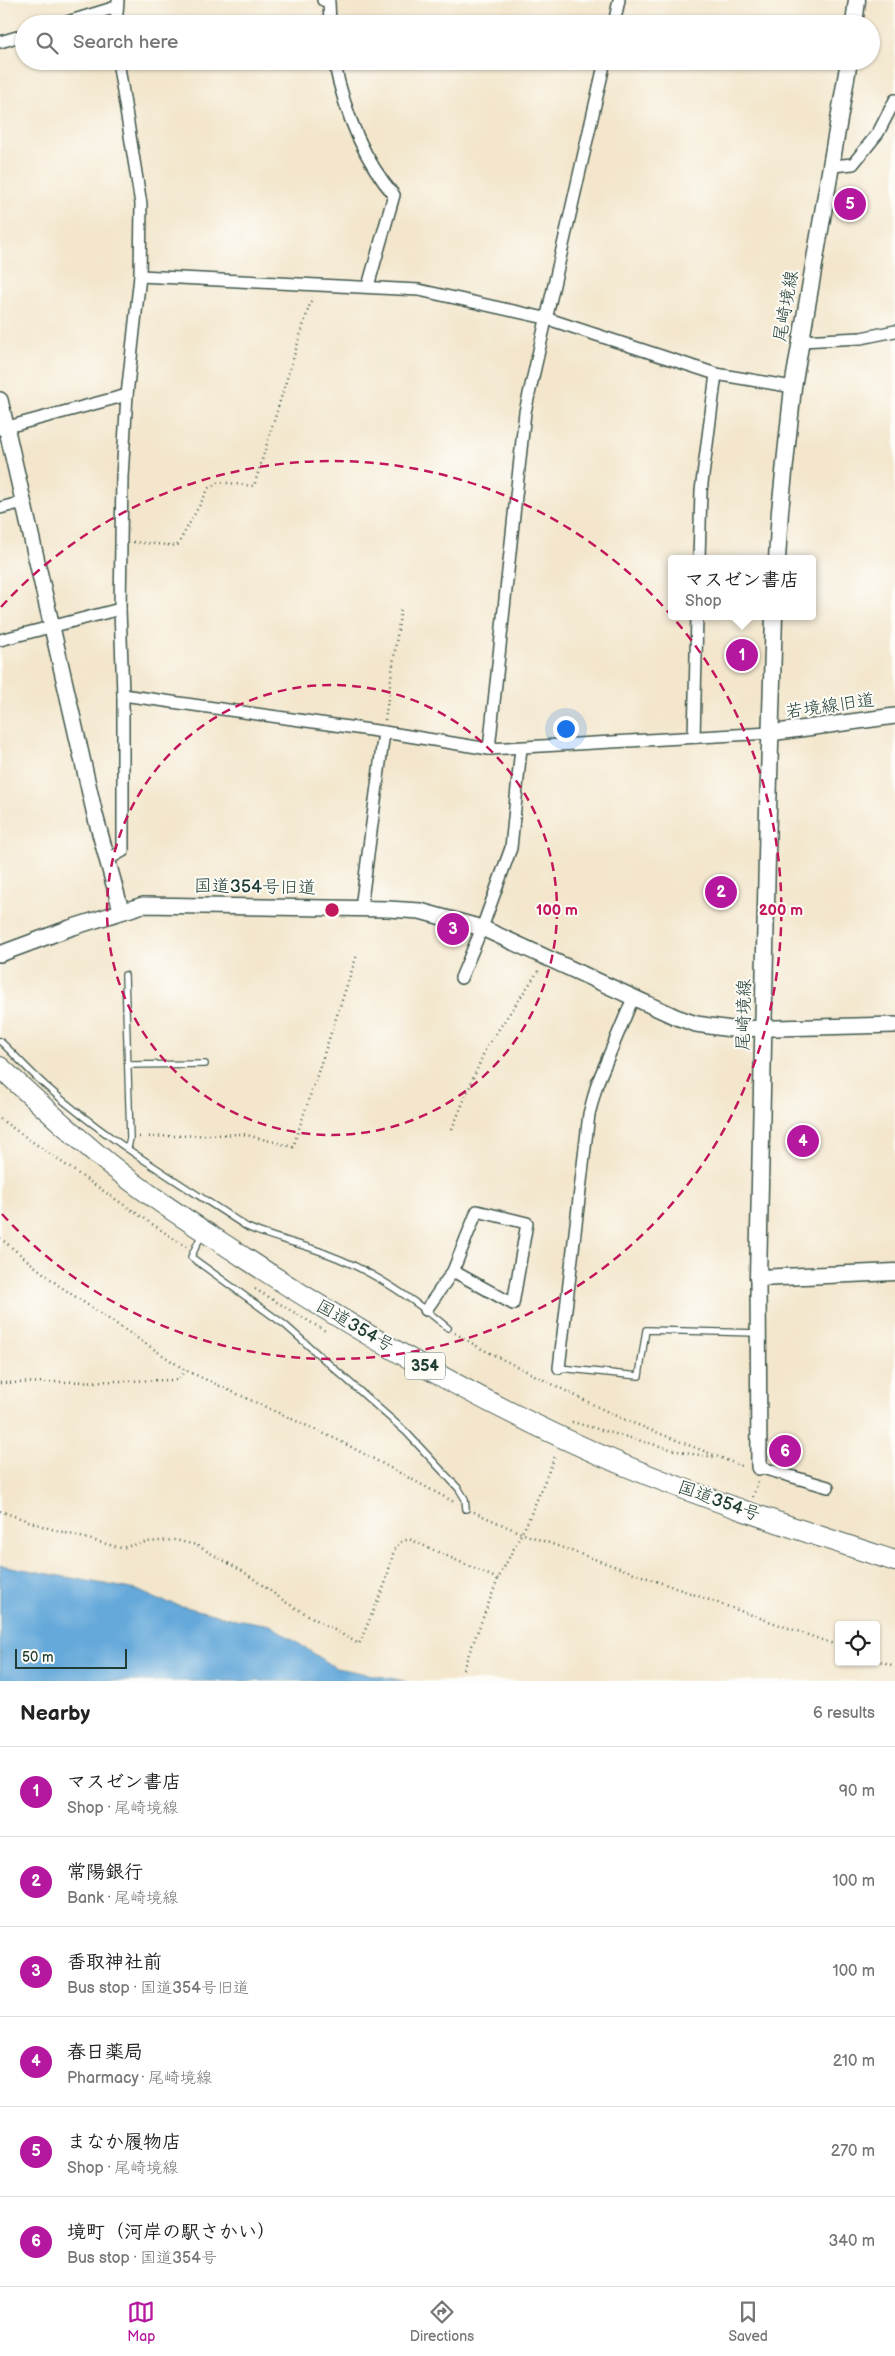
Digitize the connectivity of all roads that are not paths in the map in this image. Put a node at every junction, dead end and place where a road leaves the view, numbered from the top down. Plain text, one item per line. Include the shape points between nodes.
1 (323, 0) edge
2 (619, 0) edge
3 (857, 0) edge
4 (117, 3) edge
5 (85, 15) edge
6 (330, 15) edge
7 (616, 15) edge
8 (855, 15) edge
9 (15, 38) edge
10 (0, 42) edge
11 (119, 70) edge
12 (336, 70) edge
13 (603, 70) edge
14 (848, 70) edge
15 (895, 100) edge
16 (832, 166) junction
17 (140, 276) junction
18 (368, 286) junction
19 (545, 318) junction
20 (895, 331) edge
21 (800, 341) junction
22 (716, 374) junction
23 (793, 387) junction
24 (127, 395) junction
25 (0, 400) edge
26 (3, 428) edge
27 (23, 502) junction
28 (0, 508) edge
29 (699, 555) edge
30 (777, 555) edge
31 (120, 609) junction
32 (697, 620) edge
33 (774, 620) edge
34 (50, 626) junction
35 (0, 640) edge
36 (123, 695) junction
37 (895, 716) edge
38 (384, 732) junction
39 (770, 733) junction
40 (694, 738) junction
41 (521, 748) junction
42 (489, 749) junction
43 (107, 860) junction
44 (361, 908) junction
45 (121, 910) junction
46 (482, 928) junction
47 (0, 954) edge
48 (125, 975) dead end
49 (460, 978) dead end
50 (632, 998) junction
51 (895, 1025) edge
52 (764, 1029) junction
53 (0, 1040) edge
54 (128, 1064) junction
55 (205, 1064) dead end
56 (0, 1067) edge
57 (128, 1148) junction
58 (203, 1231) junction
59 (453, 1271) junction
60 (895, 1272) edge
61 (758, 1278) junction
62 (426, 1310) junction
63 (448, 1328) road end
64 (759, 1333) junction
65 (559, 1368) joint
66 (755, 1470) joint
67 (828, 1487) dead end
68 (466, 1509) road end
69 (895, 1561) edge

1 - 6 street via 329,2
2 - 7 street
3 - 8 main road
4 - 5 street
9 - 10 street
11 - 17 street via 141,204
12 - 18 street via 342,98 359,138 382,181 394,195
13 - 19 street
14 - 16 main road, 尾崎境線
15 - 16 street via 878,134 853,164
16 - 21 main road, 尾崎境線
17 - 18 street
17 - 24 street
18 - 19 street via 418,290
19 - 22 street
19 - 42 street via 525,412
20 - 21 street via 861,338
21 - 23 main road, 尾崎境線
22 - 23 street
22 - 29 street via 701,491
23 - 30 main road, 尾崎境線
24 - 26 street
24 - 31 street
25 - 26 street
26 - 27 street
27 - 28 street
27 - 34 street
31 - 34 street
31 - 36 street
32 - 40 street
33 - 39 main road, 尾崎境線
34 - 35 street
34 - 43 street
36 - 38 street
36 - 43 street via 123,852
37 - 39 street, 若境線旧道
38 - 42 street
38 - 44 street
39 - 40 street
39 - 52 main road, 尾崎境線
40 - 41 street
41 - 42 street
41 - 46 street via 511,848
43 - 45 street
44 - 45 street, 国道354号旧道 via 162,904
44 - 46 street, 国道354号旧道 via 420,912
45 - 47 street, 国道354号旧道
46 - 49 street
46 - 50 street, 国道354号旧道
48 - 54 lane
50 - 52 street, 国道354号旧道 via 696,1024
50 - 65 street via 597,1084 589,1114
51 - 52 street, 国道354号旧道
52 - 61 main road, 尾崎境線
53 - 57 lane via 46,1086
54 - 55 lane
54 - 57 lane
56 - 58 highway, 国道354号 / 354 via 110,1164
57 - 62 lane via 247,1227 327,1254 369,1274
58 - 68 lane via 191,1257 285,1325 406,1432 459,1489
58 - 69 highway, 国道354号 / 354 via 347,1323 543,1427 622,1464 729,1505
59 - 59 street via 477,1211 527,1224 513,1304
59 - 62 street
60 - 61 main road
61 - 64 street
62 - 63 lane
64 - 65 lane via 646,1330 639,1376
64 - 66 street
66 - 67 street

